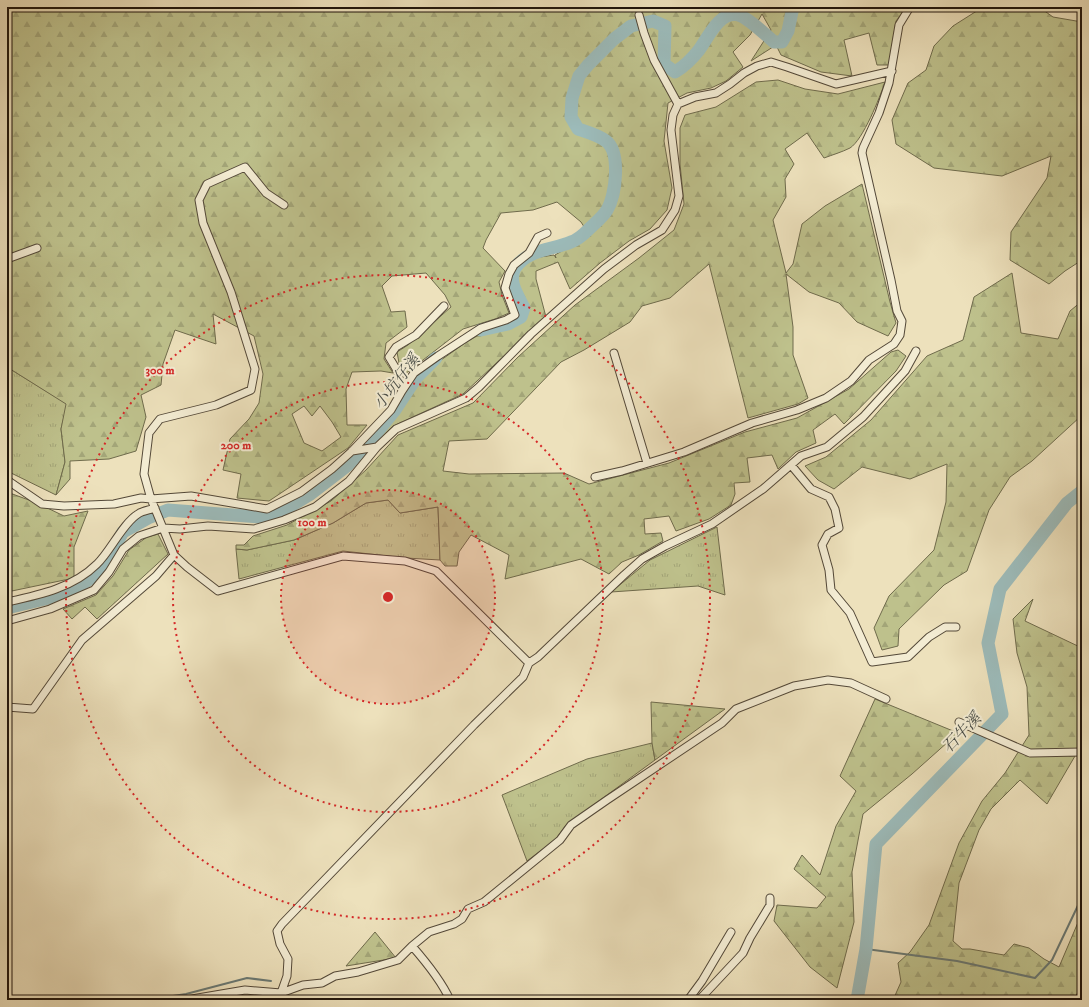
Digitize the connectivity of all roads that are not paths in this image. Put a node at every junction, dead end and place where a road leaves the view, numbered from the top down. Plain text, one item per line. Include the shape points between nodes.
1 (910, 7) edge
2 (640, 17) dead end
3 (892, 71) junction
4 (678, 104) junction
5 (284, 205) dead end
6 (547, 233) dead end
7 (36, 248) dead end
8 (7, 259) edge
9 (444, 306) dead end
10 (916, 351) dead end
11 (614, 353) dead end
12 (402, 391) junction
13 (377, 447) junction
14 (352, 451) junction
15 (647, 464) junction
16 (791, 465) junction
17 (595, 477) dead end
18 (7, 480) edge
19 (151, 499) junction
20 (155, 508) junction
21 (163, 528) junction
22 (174, 555) junction
23 (7, 602) edge
24 (7, 621) edge
25 (956, 627) dead end
26 (529, 663) junction
27 (886, 699) dead end
28 (7, 706) edge
29 (959, 722) dead end
30 (1082, 752) edge
31 (770, 898) dead end
32 (731, 932) dead end
33 (412, 946) junction
34 (281, 993) junction
35 (186, 1000) edge
36 (450, 1000) edge
37 (688, 1000) edge
38 (699, 1000) edge

1 - 3 street via 899,25
2 - 4 street via 654,60
3 - 4 street via 836,84 772,62 744,72 716,93
3 - 15 street via 879,113 862,153 897,311 902,321 900,335 894,344 869,360 851,381 826,398 797,410 752,423 684,452
4 - 13 street via 671,130 679,196 675,210 662,230 636,245 604,269 531,334 466,398 396,429
5 - 19 street via 266,193 245,168 207,184 199,200 203,223 231,292 255,369 250,390 216,406 160,419 149,433 144,474
6 - 12 street via 538,237 529,253 514,265 509,274 506,288 515,314 506,320 480,328 438,356 414,373
7 - 8 street
9 - 12 street via 416,335 396,347 390,357 398,372
10 - 16 street via 905,371 863,417 827,447 801,456
11 - 15 street
12 - 14 street via 391,410
13 - 14 street
13 - 21 street via 344,485 315,507 284,520 254,528
14 - 19 street via 301,492 267,509 191,496
15 - 17 street
16 - 25 street via 811,489 829,497 835,508 839,528 828,534 822,544 831,590 850,613 872,662 908,657 945,626
16 - 26 street via 763,489 712,524 642,559
18 - 19 street via 42,504 114,504 141,498
19 - 20 street
20 - 21 street
20 - 23 street via 137,514 97,564 77,580 44,594
21 - 22 street
21 - 24 street via 139,536 123,549 110,572 94,590 50,609
22 - 26 street via 218,591 343,556 405,561 436,571
22 - 28 street via 156,576 82,640 33,709
26 - 34 street via 523,677 474,724 282,924 277,931 288,959 287,976
27 - 33 street via 851,683 828,680 794,686 736,709 722,723 571,825 560,840 484,902 468,909 462,919 429,932
29 - 30 street via 1030,753
31 - 38 street via 770,905 743,952
32 - 37 street
33 - 34 street via 398,960
33 - 36 street via 426,962
34 - 35 street via 244,990

